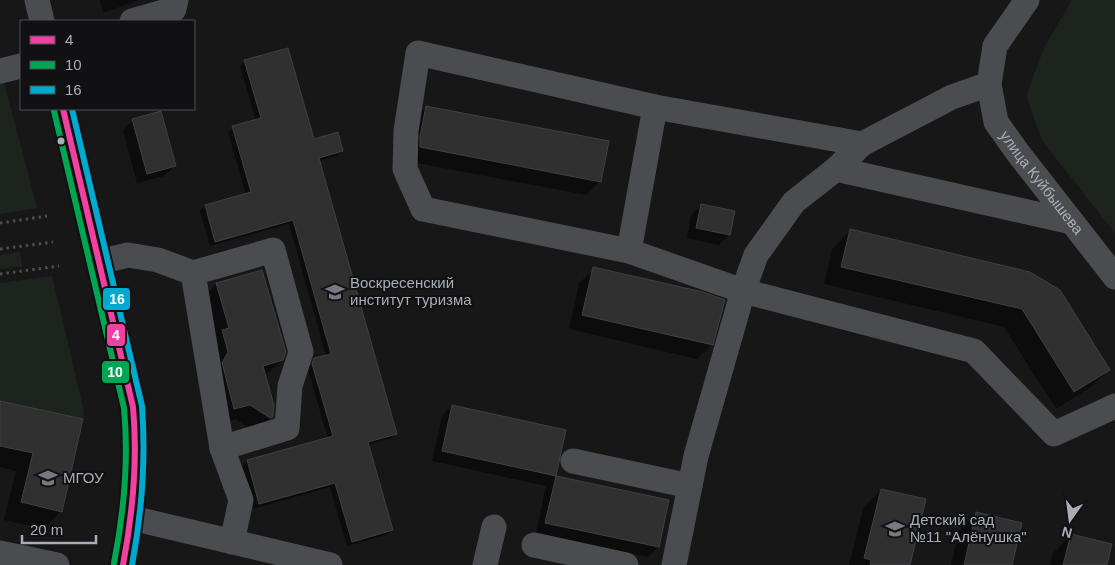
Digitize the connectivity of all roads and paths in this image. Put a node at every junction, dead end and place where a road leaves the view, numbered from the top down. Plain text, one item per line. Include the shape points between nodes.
1 (37, 0) edge
2 (176, 0) edge
3 (1028, 0) edge
4 (42, 20) edge
5 (136, 20) edge
6 (20, 66) edge
7 (0, 71) edge
8 (989, 84) junction
9 (655, 106) junction
10 (63, 110) edge
11 (862, 144) junction
12 (836, 169) junction
13 (47, 216) dead end
14 (1072, 222) junction
15 (0, 223) edge
16 (53, 242) dead end
17 (0, 249) edge
18 (629, 251) junction
19 (99, 262) junction
20 (59, 266) dead end
21 (0, 274) edge
22 (193, 274) junction
23 (1115, 277) edge
24 (743, 291) junction
25 (1115, 406) edge
26 (222, 448) junction
27 (573, 461) dead end
28 (690, 486) junction
29 (132, 518) junction
30 (494, 528) dead end
31 (232, 542) junction
32 (534, 545) dead end
33 (0, 553) edge
34 (293, 561) edge
35 (57, 565) edge
36 (123, 565) edge
37 (330, 565) edge
38 (485, 565) edge
39 (626, 565) edge
40 (674, 565) edge

1 - 4 street
2 - 5 street via 174,9
3 - 8 street, улица Куйбышева via 995,46
6 - 7 street
8 - 11 street via 952,97
8 - 14 street, улица Куйбышева via 996,122
9 - 11 street
9 - 18 street
9 - 18 street via 418,53 406,131 405,169 424,209
10 - 19 street
11 - 12 street
12 - 14 street
12 - 24 street via 794,202 756,254
13 - 15 path
14 - 23 street, улица Куйбышева
16 - 17 path
18 - 24 street
19 - 22 street via 128,255 158,260
19 - 29 street via 133,408 136,462
20 - 21 path
22 - 26 street
22 - 26 street via 273,250 301,352 290,386 287,428
24 - 25 street via 974,351 1054,434
24 - 28 street
26 - 31 street via 241,500
27 - 28 street
28 - 40 street
29 - 31 street
29 - 36 street
30 - 38 street
31 - 34 street
32 - 39 street
33 - 35 street
34 - 37 street

